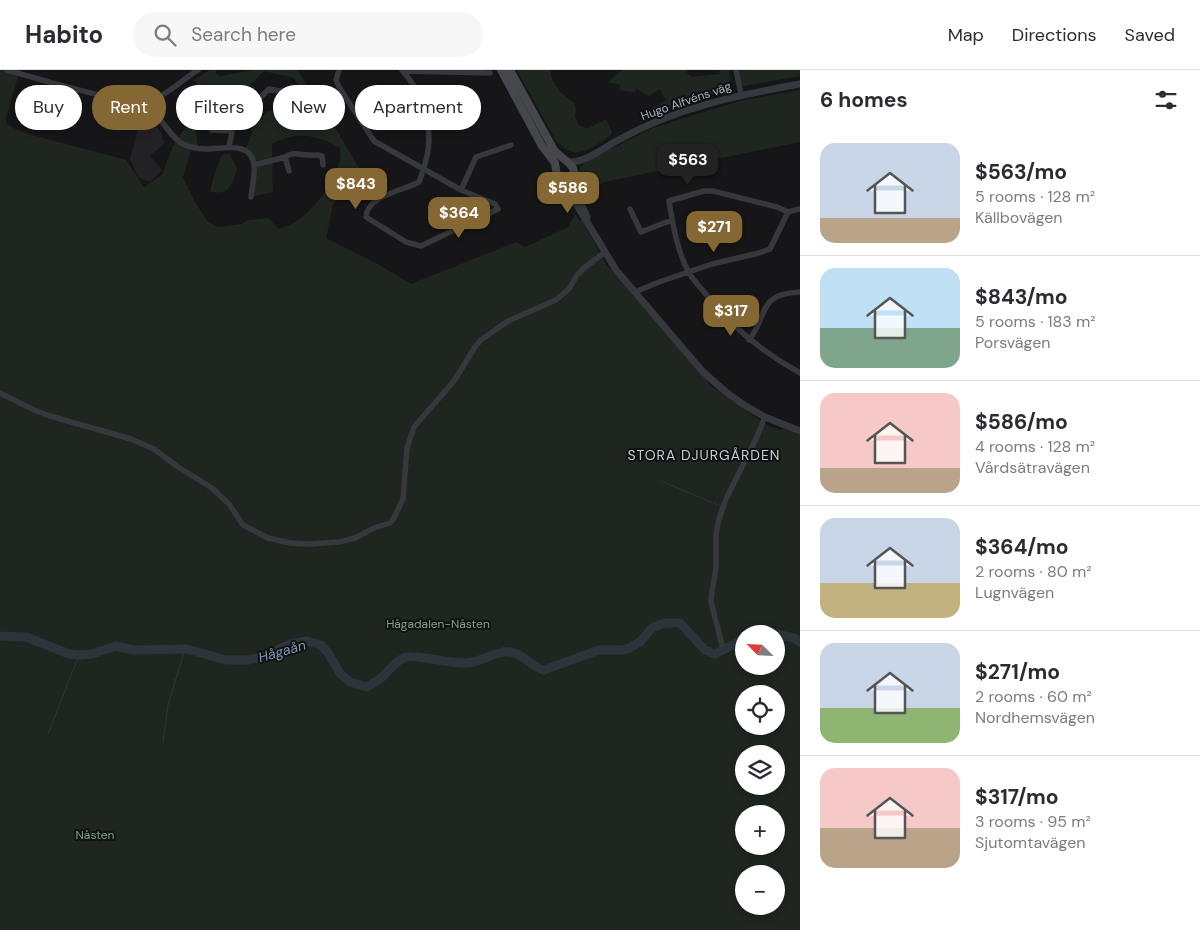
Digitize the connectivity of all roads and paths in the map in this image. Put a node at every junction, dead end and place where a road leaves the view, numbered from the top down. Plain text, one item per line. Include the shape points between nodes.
1 (7, 70) edge
2 (198, 70) edge
3 (339, 70) edge
4 (500, 70) edge
5 (510, 70) edge
6 (736, 70) edge
7 (403, 71) edge
8 (490, 73) dead end
9 (800, 84) edge
10 (273, 90) edge
11 (166, 92) edge
12 (92, 93) edge
13 (741, 94) junction
14 (166, 125) edge
15 (212, 130) dead end
16 (232, 131) junction
17 (511, 145) dead end
18 (229, 147) junction
19 (285, 157) junction
20 (585, 158) junction
21 (566, 161) junction
22 (254, 165) junction
23 (323, 165) dead end
24 (424, 168) junction
25 (555, 170) junction
26 (288, 172) dead end
27 (573, 173) junction
28 (560, 179) junction
29 (461, 190) junction
30 (251, 197) dead end
31 (630, 209) dead end
32 (800, 209) edge
33 (788, 212) junction
34 (672, 220) junction
35 (594, 234) junction
36 (605, 252) junction
37 (688, 272) junction
38 (635, 292) junction
39 (800, 292) edge
40 (749, 340) junction
41 (800, 373) edge
42 (0, 393) edge
43 (765, 417) junction
44 (800, 431) edge
45 (722, 645) dead end

1 - 12 street
2 - 11 street
3 - 24 street via 336,80 339,87 374,141
4 - 25 main road via 542,146 555,163
5 - 21 main road via 554,150
6 - 13 street
7 - 8 street
7 - 24 street via 420,100 428,129
9 - 13 street, Hugo Alfvéns väg
10 - 16 street via 269,89 234,123
13 - 20 street, Hugo Alfvéns väg via 653,122
14 - 18 street via 178,141 192,147
15 - 16 street
16 - 18 street
17 - 29 street via 476,157
18 - 22 street via 245,150
19 - 22 street
19 - 23 street via 296,152 318,155 322,156
19 - 26 street
20 - 21 street, Hugo Alfvéns väg
20 - 27 street, Hugo Alfvéns väg
21 - 25 main road
21 - 27 main road via 572,165
22 - 30 street
24 - 29 street
24 - 29 street via 419,182 382,197 370,207 366,217 421,246 498,209 495,204
25 - 28 main road
27 - 28 main road via 567,179
27 - 35 street via 571,181
28 - 35 street
31 - 34 street via 641,232
32 - 33 street
33 - 34 street via 704,191 669,201
33 - 37 street via 770,249
34 - 37 street
35 - 36 street
36 - 38 street
36 - 42 street via 577,275 569,289 556,300 508,322 481,340 454,381 414,427 407,448 403,499 394,518 390,523 339,542 290,543 268,538 243,525 229,504 212,488 154,450 130,439 50,416
37 - 38 street
37 - 40 street
38 - 43 street via 704,372 726,392
39 - 40 street via 776,296 767,305
40 - 41 street
43 - 44 street
43 - 45 street via 726,499 716,534 712,602

